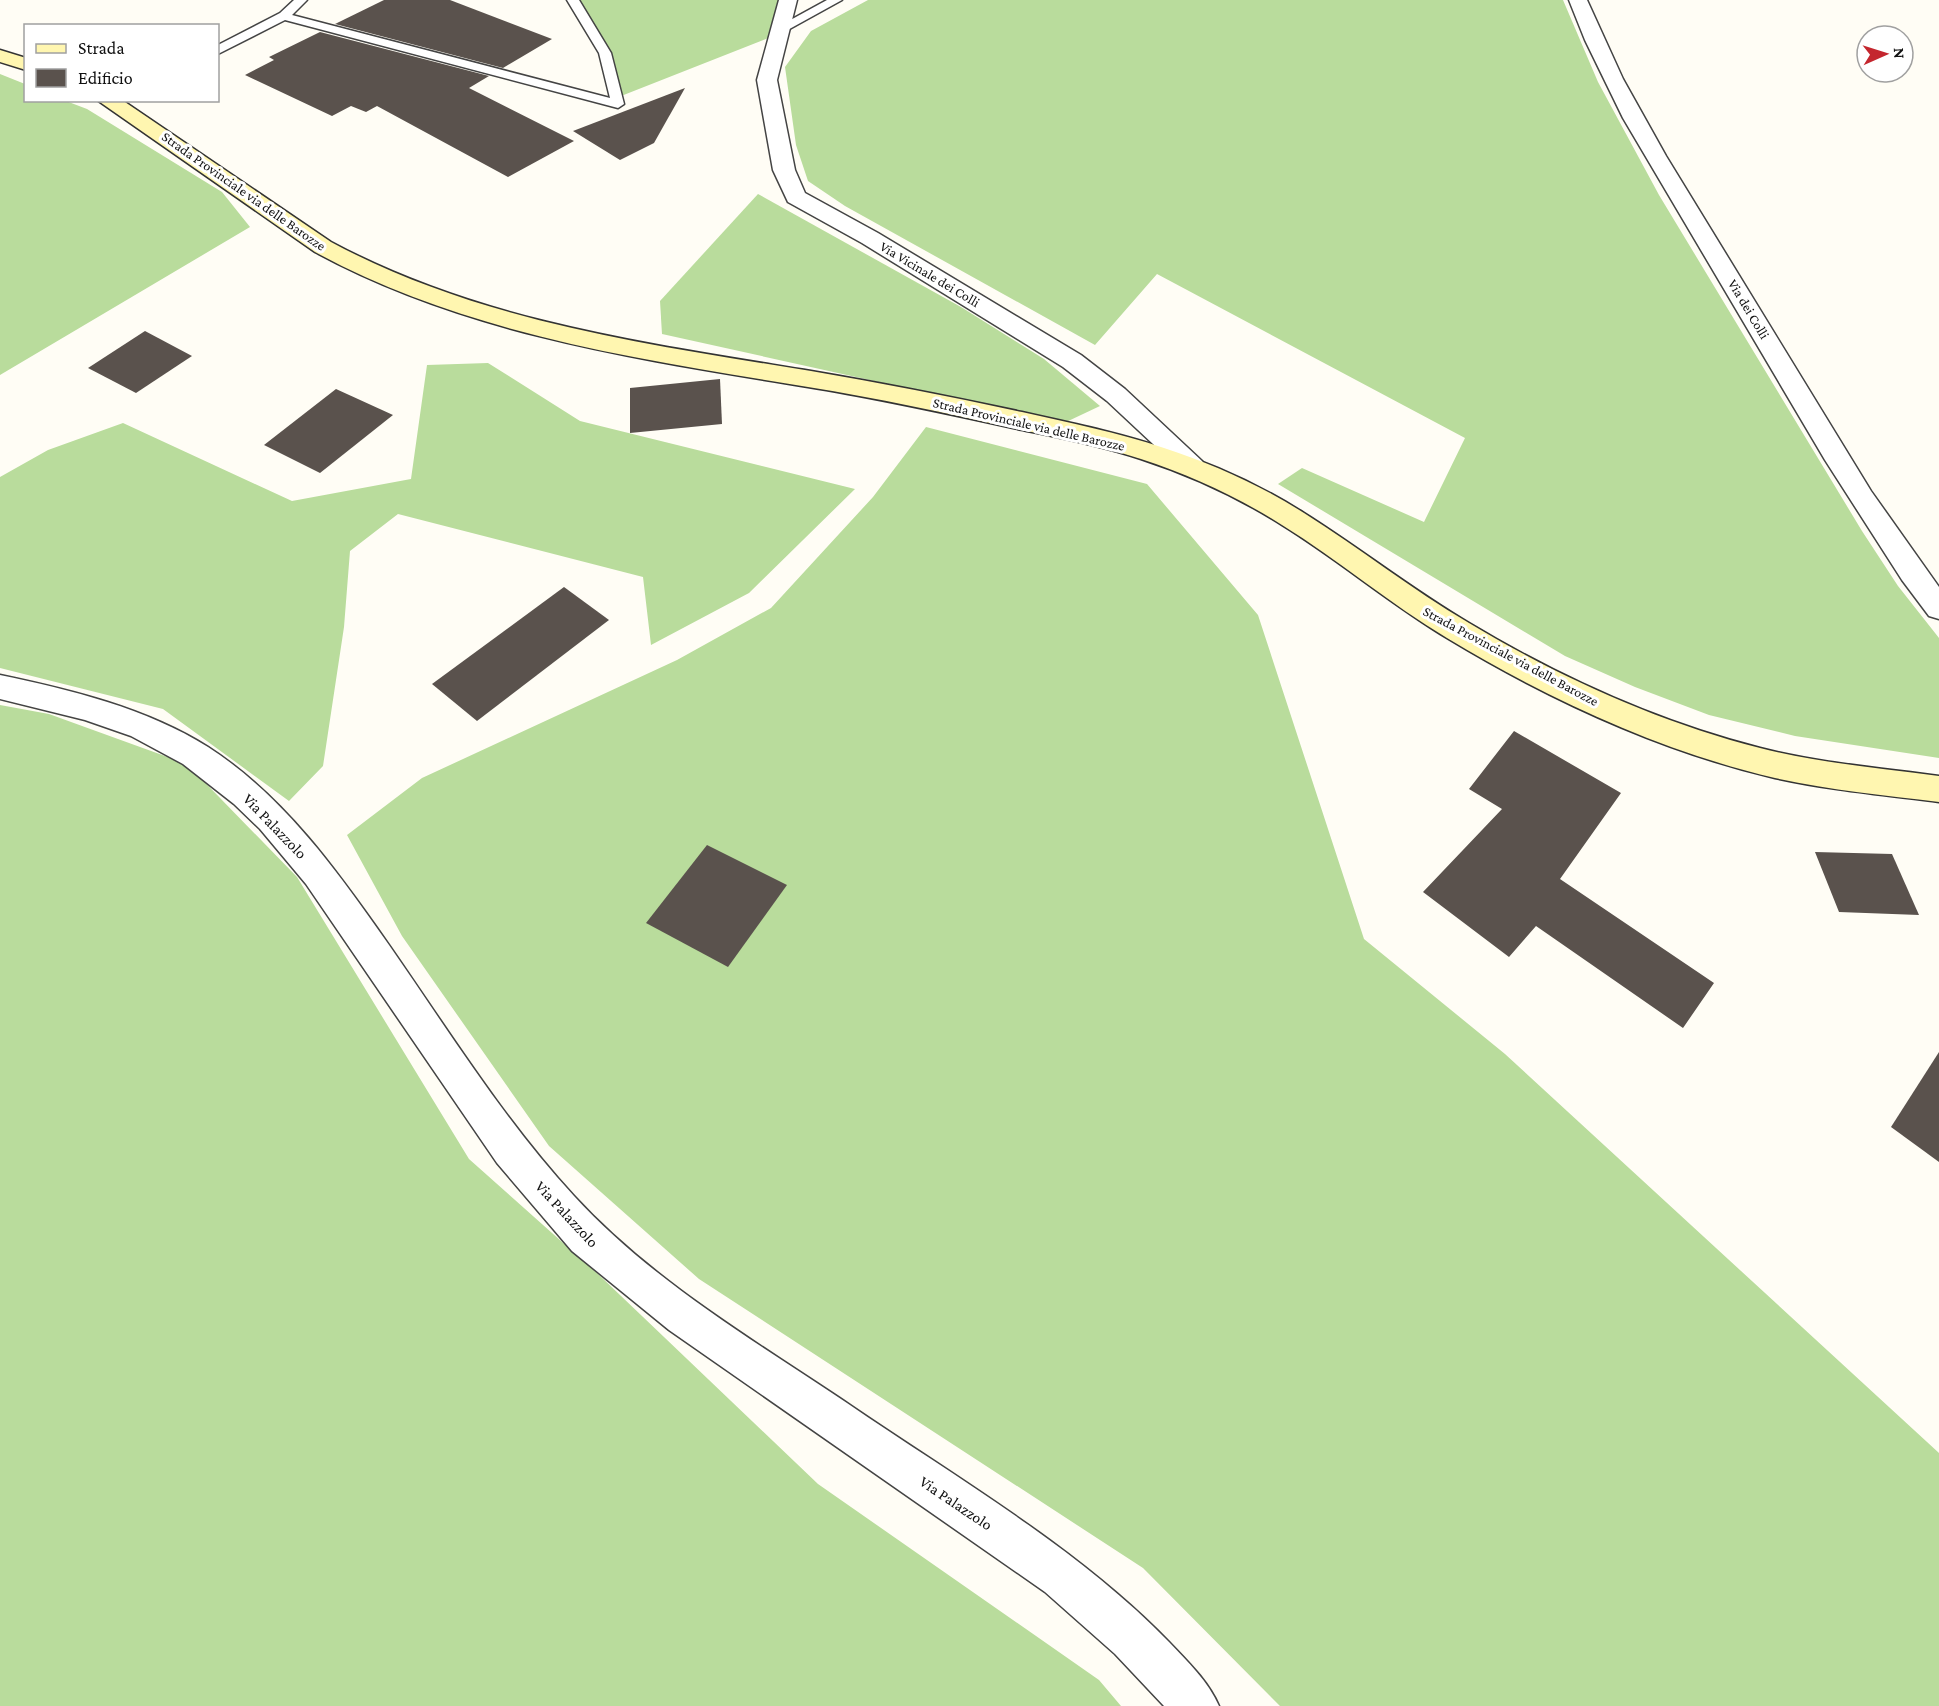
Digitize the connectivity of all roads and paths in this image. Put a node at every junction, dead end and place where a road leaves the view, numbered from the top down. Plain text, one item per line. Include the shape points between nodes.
1 (301, 0) edge
2 (573, 0) edge
3 (788, 0) edge
4 (836, 0) edge
5 (1578, 0) edge
6 (284, 16) junction
7 (780, 29) junction
8 (219, 49) edge
9 (0, 56) edge
10 (24, 63) edge
11 (113, 102) edge
12 (1193, 467) junction
13 (1939, 608) edge
14 (0, 687) edge
15 (1939, 789) edge
16 (1195, 1706) edge

1 - 6 lane
2 - 6 lane via 605,53 618,104
3 - 7 street, Via Vicinale dei Colli
4 - 7 lane
5 - 13 street, Via dei Colli via 1600,57 1678,191 1872,513
6 - 8 lane
7 - 12 street, Via Vicinale dei Colli via 766,80 784,171 796,197 1072,361
9 - 10 main road
11 - 12 main road, Strada Provinciale via delle Barozze via 323,247 369,272 456,306 626,348 876,390 1010,418 1124,445
12 - 15 main road, Strada Provinciale via delle Barozze via 1288,516 1434,616 1597,703 1649,725 1761,761
14 - 16 street, Via Palazzolo via 132,725 183,748 230,781 307,858 502,1137 585,1236 683,1316 1061,1575 1162,1666

